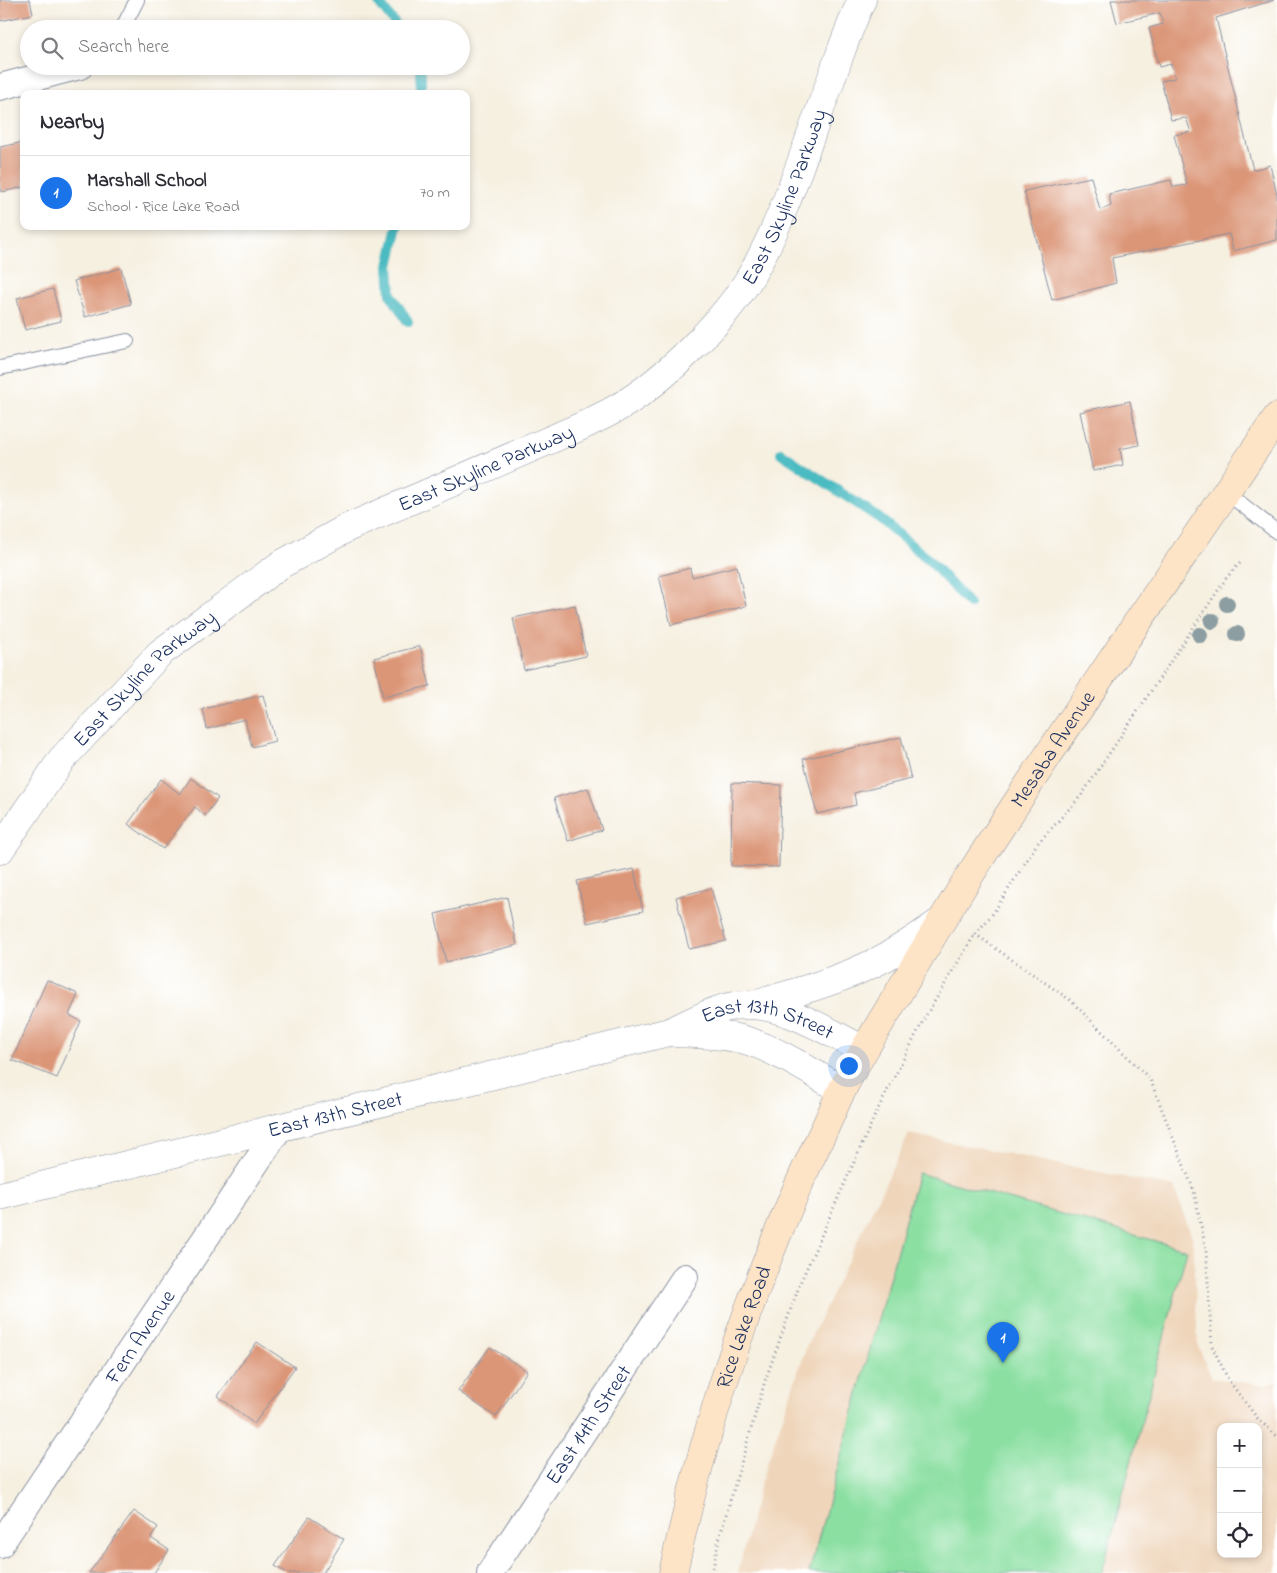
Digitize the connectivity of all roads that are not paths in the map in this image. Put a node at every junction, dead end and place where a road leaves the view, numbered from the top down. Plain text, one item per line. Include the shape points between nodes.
1 (137, 0) edge
2 (862, 0) edge
3 (127, 20) edge
4 (46, 75) edge
5 (0, 87) edge
6 (127, 341) dead end
7 (0, 368) edge
8 (1277, 417) edge
9 (1226, 492) junction
10 (1277, 532) edge
11 (0, 850) edge
12 (940, 922) junction
13 (754, 1005) junction
14 (669, 1032) junction
15 (864, 1050) junction
16 (842, 1090) junction
17 (280, 1127) junction
18 (0, 1196) edge
19 (685, 1277) dead end
20 (0, 1545) edge
21 (490, 1573) edge
22 (673, 1573) edge

1 - 3 lane
2 - 11 street, East Skyline Parkway via 791,188 760,259 730,305 679,360 619,407 347,528 280,564 160,653 62,759
4 - 5 street
6 - 7 lane
8 - 9 main road, Mesaba Avenue
9 - 10 lane
9 - 12 main road, Mesaba Avenue via 1011,810
12 - 13 street via 867,966
12 - 15 main road, Mesaba Avenue
13 - 14 street, East 13th Street via 733,1006
13 - 15 street, East 13th Street via 776,1008
14 - 16 street, East 13th Street via 744,1040 798,1064
14 - 17 street, East 13th Street
15 - 16 main road, Mesaba Avenue
16 - 22 main road, Rice Lake Road via 782,1222 741,1331 699,1467
17 - 18 street, East 13th Street
17 - 20 street, Fern Avenue
19 - 21 street, East 14th Street

